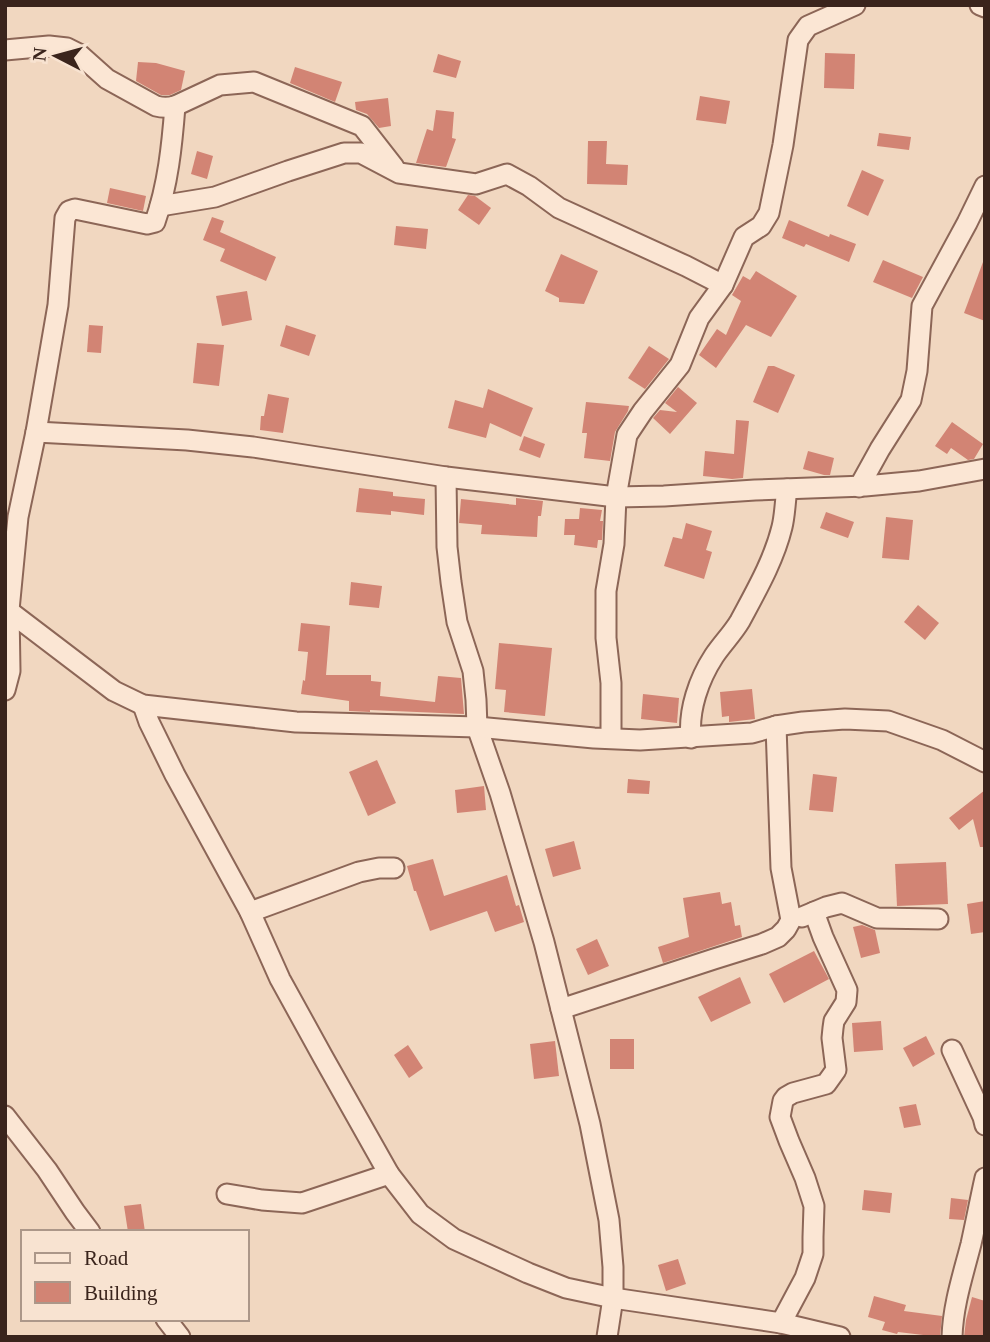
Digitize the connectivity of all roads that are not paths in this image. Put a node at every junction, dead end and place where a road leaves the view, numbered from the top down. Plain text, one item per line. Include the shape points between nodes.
1 (855, 5) edge
2 (980, 5) edge
3 (985, 7) edge
4 (5, 50) edge
5 (175, 106) junction
6 (399, 173) junction
7 (985, 186) edge
8 (160, 206) junction
9 (723, 285) junction
10 (36, 432) junction
11 (985, 469) edge
12 (446, 477) junction
13 (859, 487) junction
14 (787, 489) junction
15 (616, 497) junction
16 (7, 609) edge
17 (5, 690) edge
18 (143, 705) junction
19 (776, 726) junction
20 (477, 727) junction
21 (611, 738) junction
22 (691, 738) junction
23 (985, 762) edge
24 (394, 868) dead end
25 (250, 912) junction
26 (814, 912) junction
27 (938, 919) dead end
28 (791, 920) junction
29 (561, 1009) junction
30 (952, 1050) dead end
31 (5, 1116) edge
32 (985, 1125) edge
33 (389, 1174) junction
34 (985, 1178) edge
35 (227, 1194) dead end
36 (88, 1230) edge
37 (613, 1298) junction
38 (168, 1321) edge
39 (781, 1322) junction
40 (180, 1337) edge
41 (607, 1337) edge
42 (840, 1337) edge
43 (952, 1337) edge

1 - 9 street via 808,26 798,40 769,213 761,226 744,237
2 - 3 street
4 - 5 street via 67,48 107,79 156,106
5 - 6 street via 220,85 254,82 362,126
5 - 8 street
6 - 8 street via 361,153 344,153 215,197
6 - 9 street via 476,184 507,174 559,208
7 - 13 street via 922,306 911,400
8 - 10 street via 155,222 148,224 75,209 66,215 58,305
9 - 15 street via 699,318 680,365 627,435
10 - 12 street via 253,447
10 - 16 street via 18,517
11 - 13 street
12 - 15 street
12 - 20 street via 451,582 457,622 473,671
13 - 14 street
14 - 15 street
14 - 22 street via 775,553 738,624 704,674 695,698
15 - 21 street via 606,591
16 - 17 street via 10,671
16 - 18 street via 114,691
18 - 20 street via 296,723
18 - 25 street via 175,775
19 - 22 street via 752,733
19 - 23 street via 845,719 888,721 942,740
19 - 28 street via 781,868
20 - 21 street
20 - 29 street
21 - 22 street
24 - 25 street via 359,872
25 - 33 street via 280,979
26 - 27 street via 842,903 877,918
26 - 28 street
26 - 39 street via 847,990 833,1028 836,1070 825,1084 786,1097 781,1109 780,1117 814,1206 813,1254
28 - 29 street via 778,937 762,944
29 - 37 street via 609,1220
30 - 32 street
31 - 36 street
33 - 35 street via 302,1203
33 - 37 street via 420,1214 454,1239 565,1287
34 - 43 street
37 - 39 street
37 - 41 street
38 - 40 street
39 - 42 street

